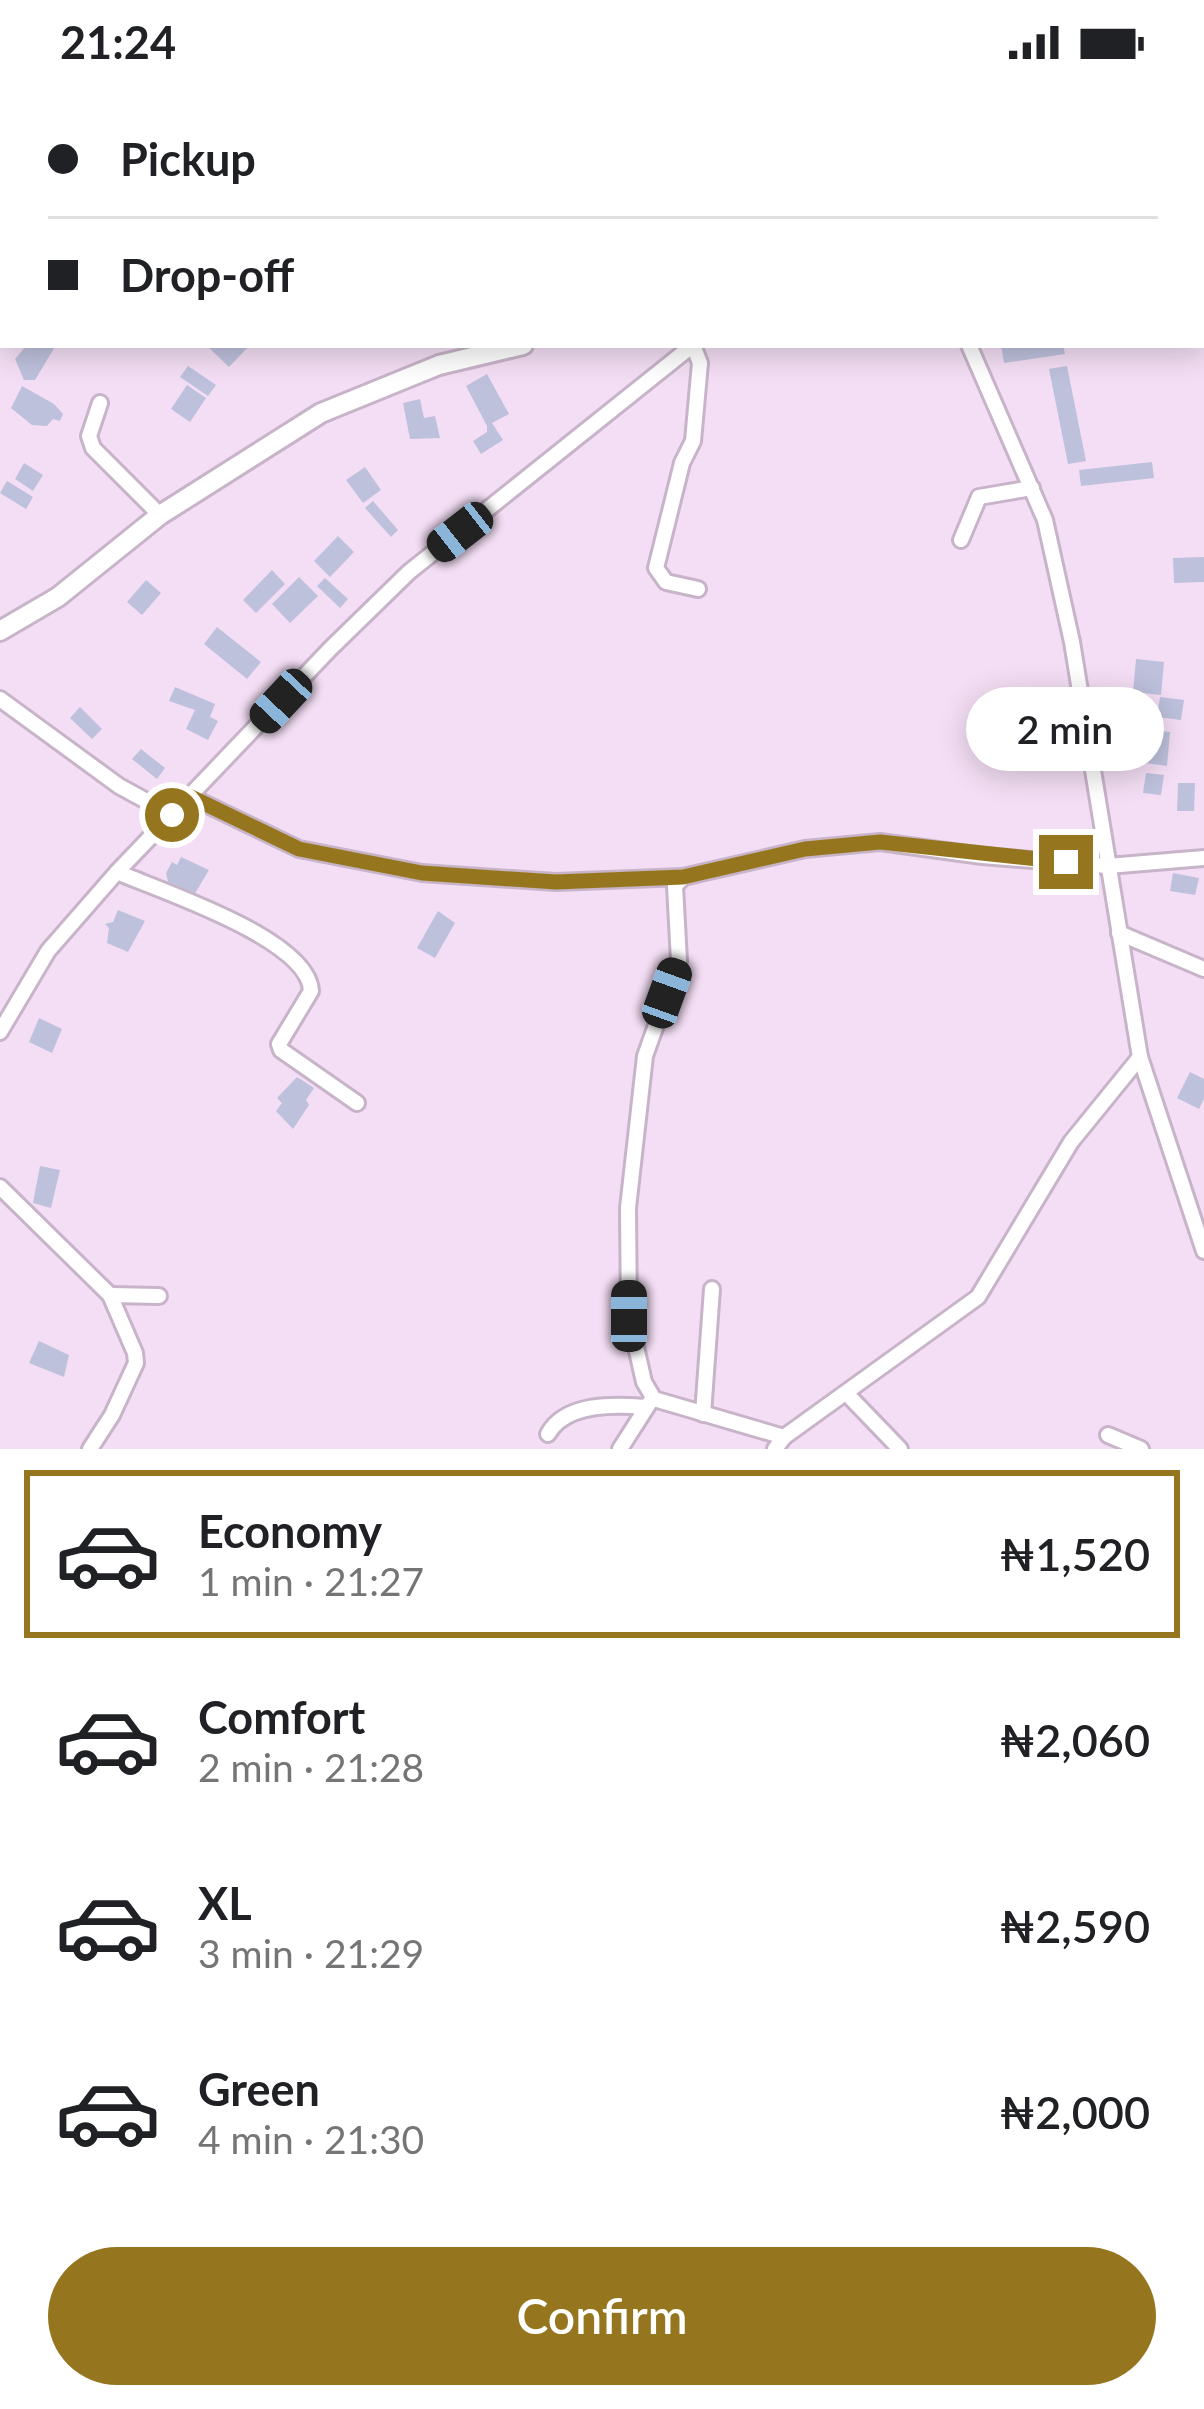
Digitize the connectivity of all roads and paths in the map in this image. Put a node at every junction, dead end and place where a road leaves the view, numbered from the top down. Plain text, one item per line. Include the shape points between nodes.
1 (511, 348) edge
2 (689, 348) edge
3 (694, 348) edge
4 (970, 348) edge
5 (100, 403) dead end
6 (1032, 488) junction
7 (160, 515) junction
8 (961, 540) dead end
9 (698, 589) dead end
10 (0, 632) edge
11 (0, 699) edge
12 (189, 796) junction
13 (172, 815) junction
14 (1204, 858) edge
15 (1108, 866) junction
16 (117, 872) junction
17 (683, 877) junction
18 (1120, 933) junction
19 (1204, 969) edge
20 (0, 1032) edge
21 (1140, 1057) junction
22 (357, 1103) dead end
23 (0, 1187) edge
24 (1204, 1251) edge
25 (712, 1288) dead end
26 (110, 1295) junction
27 (158, 1296) dead end
28 (848, 1394) junction
29 (650, 1403) junction
30 (703, 1414) junction
31 (548, 1434) dead end
32 (1108, 1435) dead end
33 (780, 1443) edge
34 (90, 1449) edge
35 (620, 1449) edge
36 (900, 1449) edge
37 (1141, 1449) edge

1 - 7 street via 440,365 321,412
2 - 12 street via 409,572
3 - 9 street via 700,363 693,441 656,568 666,582
4 - 6 street
5 - 7 street via 93,448
6 - 8 street via 979,497
6 - 15 street via 1072,642
7 - 10 street
11 - 13 street via 118,786
12 - 13 street
12 - 17 street via 299,849 422,873 556,882
13 - 16 street
14 - 15 street
15 - 17 street via 880,842 805,849
15 - 18 street
16 - 20 street via 48,951
16 - 22 street via 267,938 304,967 311,991 281,1050
17 - 29 street via 675,886 679,962 645,1056 628,1208 629,1316
18 - 19 street
18 - 21 street
21 - 24 street
21 - 28 street via 1070,1142 978,1298
23 - 26 street
25 - 30 street
26 - 27 street
26 - 34 street via 136,1363
28 - 33 street
28 - 36 street
29 - 30 street
29 - 31 street via 568,1414
29 - 35 street
30 - 33 street
32 - 37 street

